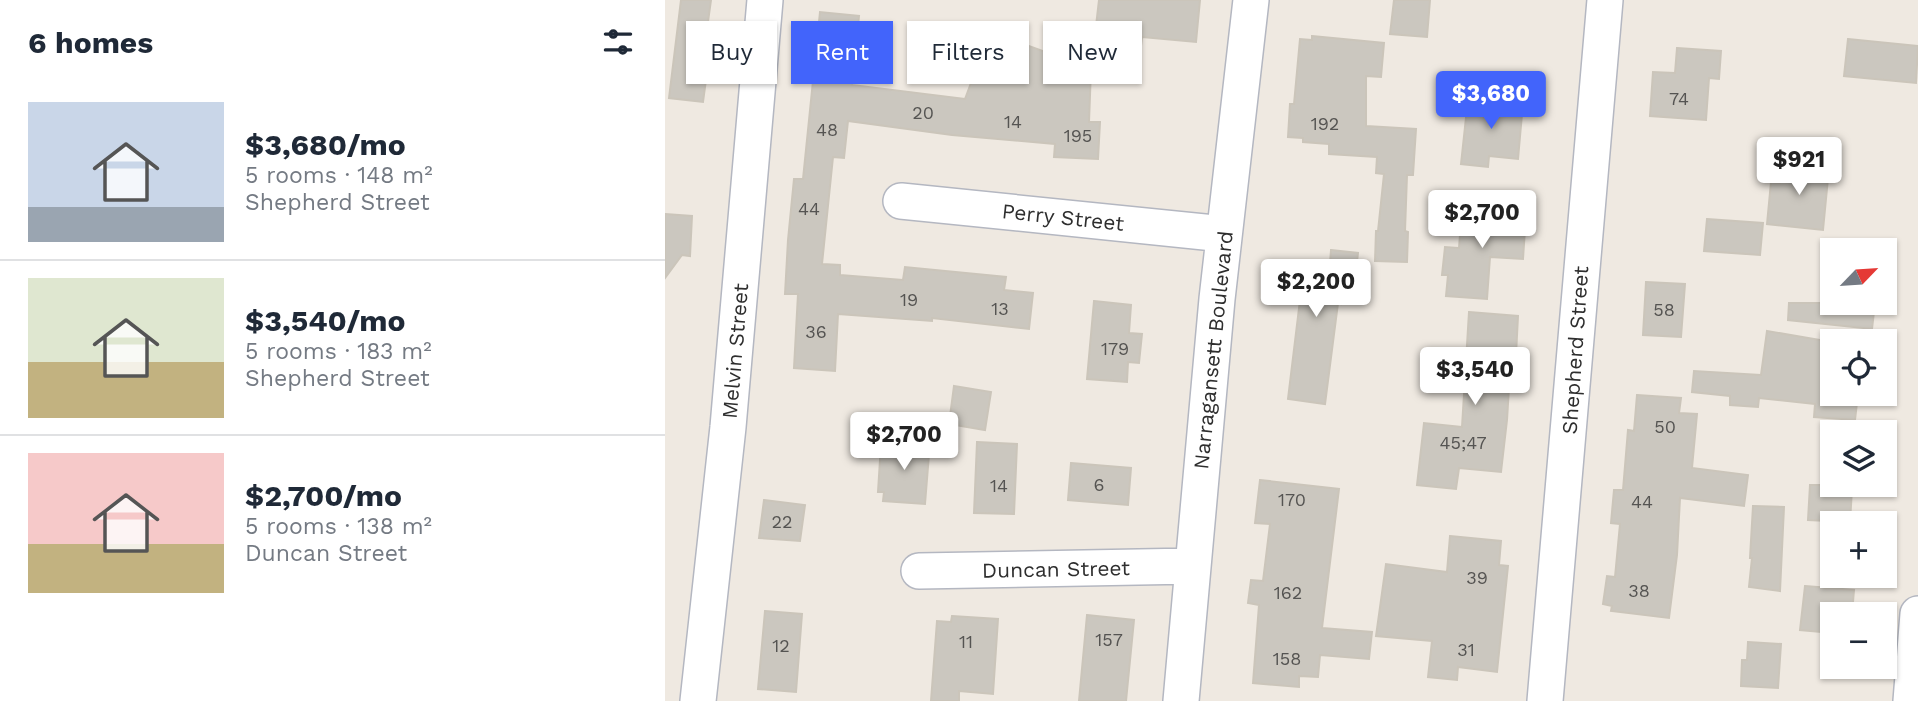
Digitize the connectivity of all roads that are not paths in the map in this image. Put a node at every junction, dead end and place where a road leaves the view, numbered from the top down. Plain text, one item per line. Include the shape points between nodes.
1 (765, 0) edge
2 (1251, 0) edge
3 (1605, 0) edge
4 (901, 201) dead end
5 (1224, 234) junction
6 (1193, 566) junction
7 (919, 571) dead end
8 (1918, 614) edge
9 (698, 701) edge
10 (1181, 701) edge
11 (1545, 701) edge
12 (1911, 701) edge

1 - 9 street, Melvin Street via 728,428
2 - 5 street, Narragansett Boulevard
3 - 11 street, Shepherd Street
4 - 5 street, Perry Street
5 - 6 street, Narragansett Boulevard
6 - 7 street, Duncan Street
6 - 10 street, Narragansett Boulevard
8 - 12 street

